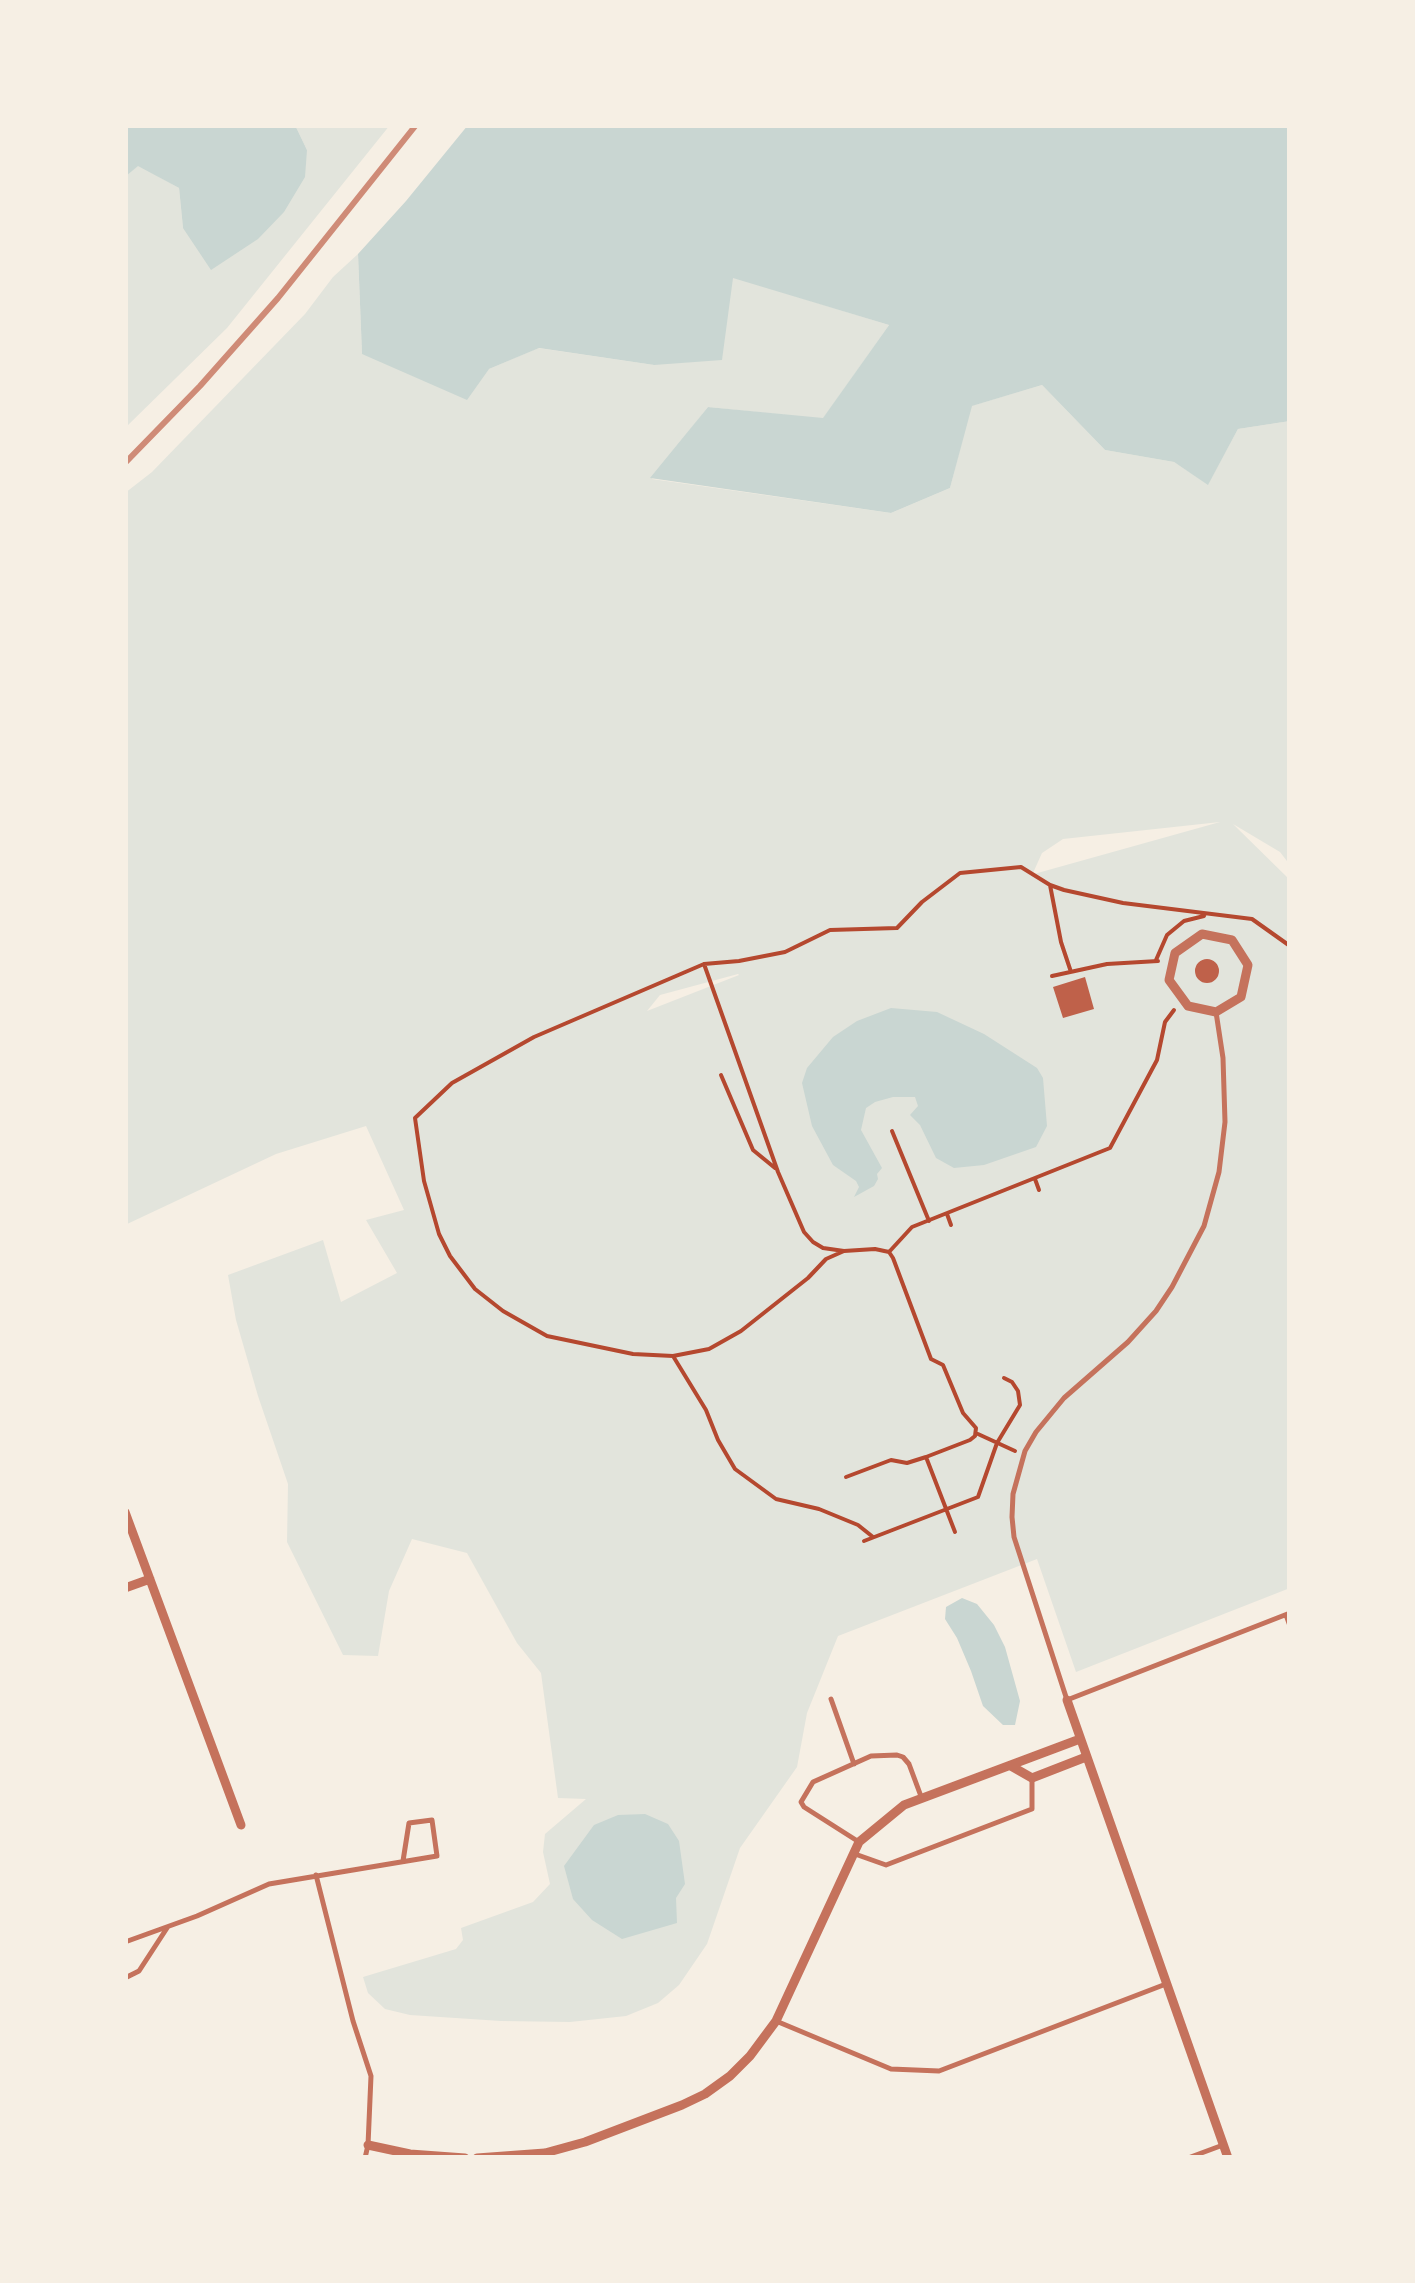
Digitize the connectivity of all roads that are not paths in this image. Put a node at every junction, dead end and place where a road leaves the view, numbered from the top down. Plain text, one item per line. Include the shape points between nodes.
1 (1216, 1012) junction
2 (125, 1512) edge
3 (150, 1579) junction
4 (125, 1588) edge
5 (1288, 1614) edge
6 (1290, 1626) edge
7 (830, 1699) dead end
8 (1067, 1700) junction
9 (1080, 1739) junction
10 (1086, 1757) junction
11 (854, 1764) junction
12 (1011, 1766) junction
13 (1032, 1778) junction
14 (922, 1798) junction
15 (240, 1825) dead end
16 (860, 1842) junction
17 (854, 1854) junction
18 (403, 1861) junction
19 (316, 1874) junction
20 (169, 1926) junction
21 (125, 1942) edge
22 (125, 1978) edge
23 (1166, 1984) junction
24 (776, 2021) junction
25 (1224, 2144) junction
26 (368, 2145) junction
27 (422, 2157) edge
28 (365, 2158) edge
29 (465, 2158) edge
30 (477, 2158) edge
31 (1188, 2158) edge
32 (1228, 2158) edge

1 - 1 street via 1241,996 1248,966 1232,940 1202,934 1175,953 1169,980 1188,1006
1 - 8 lane via 1225,1122 1204,1226 1156,1311 1046,1417 1024,1454 1013,1494 1014,1537
2 - 3 street
3 - 4 street
3 - 15 street
5 - 6 lane
5 - 8 lane
7 - 11 lane
8 - 9 street
9 - 10 street
9 - 12 street
10 - 13 street
10 - 23 street
11 - 14 lane via 884,1754 903,1758
11 - 16 lane via 813,1782 802,1802
12 - 13 street
12 - 14 street
13 - 17 lane via 1032,1809 886,1865
14 - 16 street
16 - 17 street
17 - 24 street
18 - 18 lane via 409,1824 432,1820 437,1856
18 - 19 lane
19 - 20 lane via 268,1884
19 - 26 lane via 371,2076
20 - 21 lane
20 - 22 lane via 139,1971
23 - 24 lane via 939,2071 891,2069
23 - 25 street
24 - 30 street via 730,2076 682,2105 585,2142
25 - 31 lane
25 - 32 street
26 - 27 street
26 - 28 lane
27 - 29 street

